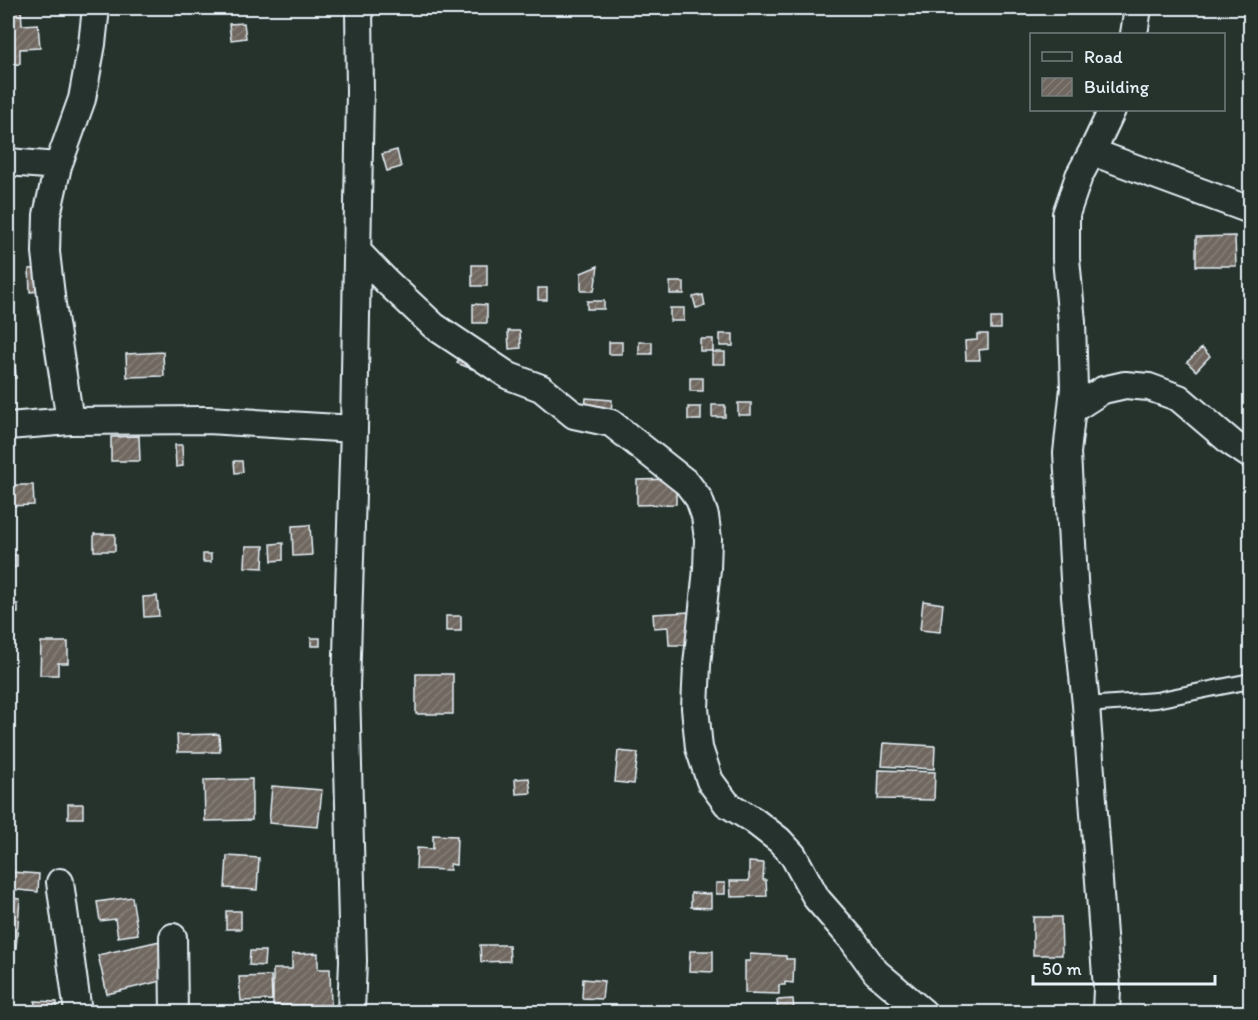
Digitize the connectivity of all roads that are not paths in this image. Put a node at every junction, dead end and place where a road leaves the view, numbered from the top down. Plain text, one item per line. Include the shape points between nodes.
1 (96, 8) edge
2 (359, 8) edge
3 (1138, 8) edge
4 (1134, 33) edge
5 (1112, 111) edge
6 (1092, 152) junction
7 (8, 162) edge
8 (58, 166) junction
9 (1251, 210) edge
10 (357, 251) junction
11 (1072, 410) junction
12 (70, 421) junction
13 (8, 426) edge
14 (354, 429) junction
15 (1251, 455) edge
16 (1251, 681) edge
17 (1086, 705) junction
18 (60, 882) dead end
19 (172, 937) dead end
20 (78, 1012) edge
21 (174, 1012) edge
22 (351, 1012) edge
23 (923, 1012) edge
24 (1106, 1012) edge

1 - 8 street via 82,99
2 - 10 street
3 - 4 street
5 - 6 street
6 - 9 street
6 - 11 street via 1066,214
7 - 8 street
8 - 12 street via 47,215 46,252
10 - 14 street
10 - 23 street via 434,326 509,376 542,388 574,415 611,423 687,483 699,499 708,539 694,708 699,748 710,781 727,804 779,840 793,855 817,898 876,972
11 - 15 street via 1103,390 1125,384 1149,387 1179,398
11 - 17 street via 1067,453
12 - 13 street
12 - 14 street via 208,420
14 - 22 street via 346,687
16 - 17 lane via 1156,700
17 - 24 street
18 - 20 street
19 - 21 street

